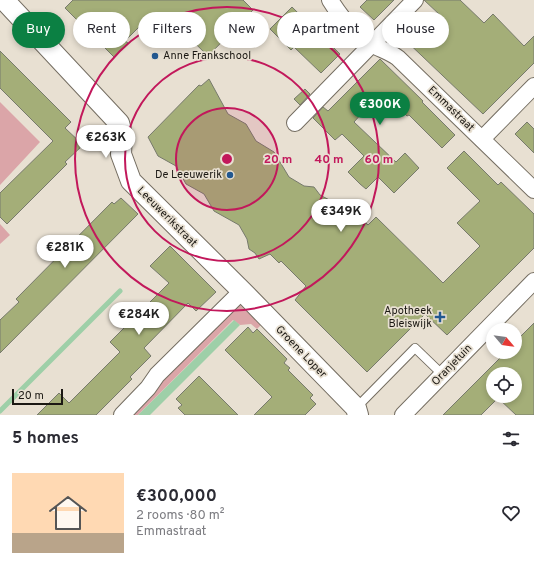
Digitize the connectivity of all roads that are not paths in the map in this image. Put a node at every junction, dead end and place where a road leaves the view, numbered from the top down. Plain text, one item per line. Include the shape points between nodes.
1 (3, 0) edge
2 (330, 0) edge
3 (415, 0) edge
4 (0, 2) edge
5 (338, 12) edge
6 (374, 41) edge
7 (374, 45) edge
8 (367, 48) edge
9 (534, 86) edge
10 (295, 122) dead end
11 (482, 139) junction
12 (534, 190) edge
13 (534, 282) edge
14 (242, 291) junction
15 (443, 375) junction
16 (354, 413) edge
17 (122, 415) edge
18 (403, 415) edge

1 - 4 street
1 - 14 street, Leeuwerikstraat via 119,123 122,154 131,181
2 - 5 street, Emmastraat
3 - 6 street
7 - 11 street, Emmastraat via 398,58
8 - 10 street
9 - 11 street
11 - 12 street, Emmastraat
13 - 15 street, Oranjetuin
14 - 16 street, Groene Loper
14 - 17 street via 157,375
15 - 16 lane via 415,348
15 - 18 street, Oranjetuin

